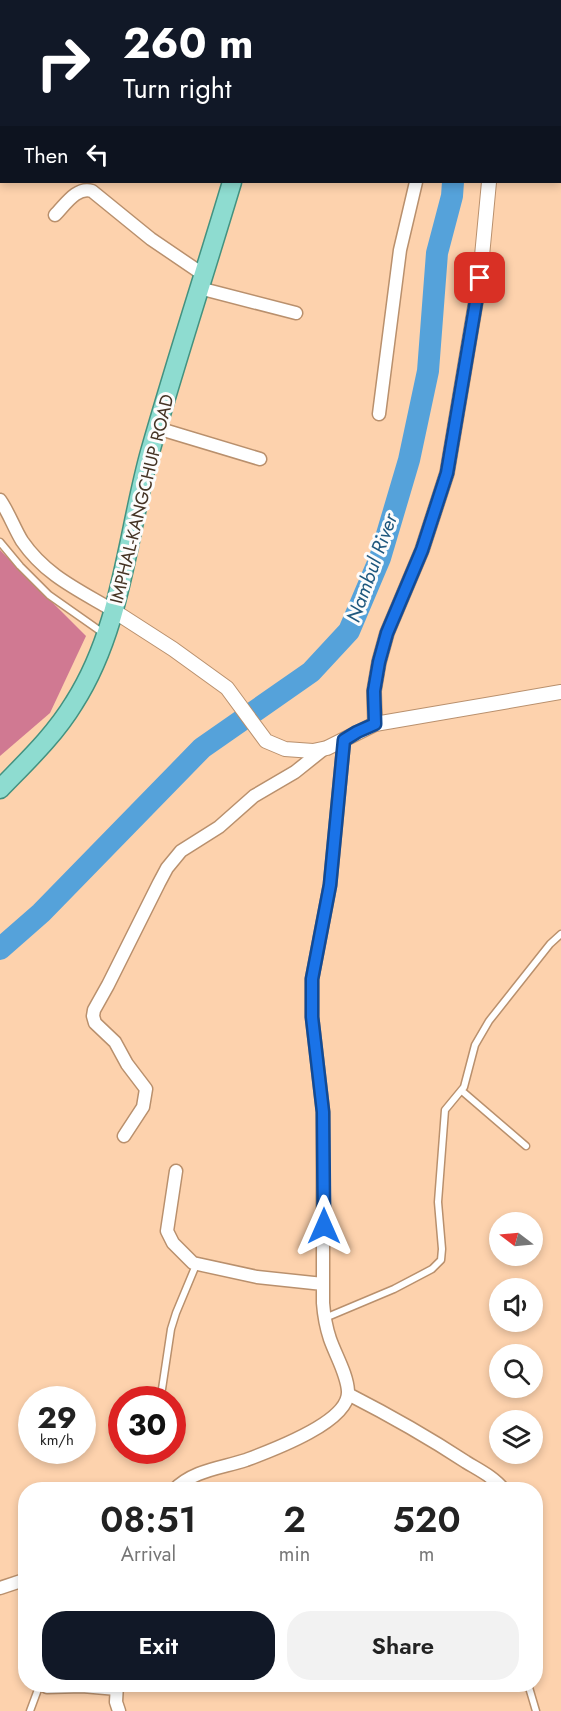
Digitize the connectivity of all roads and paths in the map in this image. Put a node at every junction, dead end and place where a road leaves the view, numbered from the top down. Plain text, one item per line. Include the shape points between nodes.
1 (232, 183) edge
2 (416, 183) edge
3 (489, 183) edge
4 (55, 215) dead end
5 (202, 282) junction
6 (296, 314) dead end
7 (379, 414) dead end
8 (157, 428) junction
9 (260, 459) dead end
10 (0, 500) edge
11 (0, 542) edge
12 (114, 611) junction
13 (106, 635) junction
14 (561, 692) edge
15 (375, 724) junction
16 (344, 740) junction
17 (325, 748) junction
18 (0, 789) edge
19 (561, 934) edge
20 (462, 1091) junction
21 (124, 1136) dead end
22 (526, 1146) dead end
23 (176, 1171) dead end
24 (196, 1265) junction
25 (323, 1284) junction
26 (324, 1318) junction
27 (162, 1386) edge
28 (348, 1394) junction
29 (185, 1482) edge
30 (496, 1482) edge
31 (18, 1582) edge
32 (0, 1588) edge
33 (38, 1692) edge
34 (117, 1692) edge
35 (530, 1692) edge
36 (30, 1711) edge
37 (119, 1711) edge
38 (536, 1711) edge

1 - 5 main road, IMPHAL-KANGCHUP ROAD
2 - 7 street via 400,249
3 - 15 street via 480,278 447,473 422,550 387,633 374,691
4 - 5 street via 77,193 92,191
5 - 6 street
5 - 8 main road, IMPHAL-KANGCHUP ROAD
8 - 9 street
8 - 12 main road, IMPHAL-KANGCHUP ROAD
10 - 12 street via 38,562
11 - 13 lane via 49,595
12 - 13 main road, IMPHAL-KANGCHUP ROAD
12 - 17 street via 227,688 266,741 298,751
13 - 18 main road, IMPHAL-KANGCHUP ROAD via 75,703 53,733
14 - 15 street
15 - 16 street
16 - 17 street
16 - 25 street via 330,885 312,979 312,1017 323,1112
17 - 21 street via 181,851 159,883 93,1016 146,1089 143,1107
19 - 20 lane via 482,1033
20 - 22 lane
20 - 26 lane via 447,1106 444,1116 438,1202 441,1260 394,1289
23 - 24 street via 167,1231 173,1243
24 - 25 street
24 - 27 lane via 171,1329
25 - 26 street
26 - 28 street
28 - 29 street via 342,1409 319,1427
28 - 30 street via 407,1424
31 - 32 street
33 - 36 lane
34 - 37 street
35 - 38 lane

